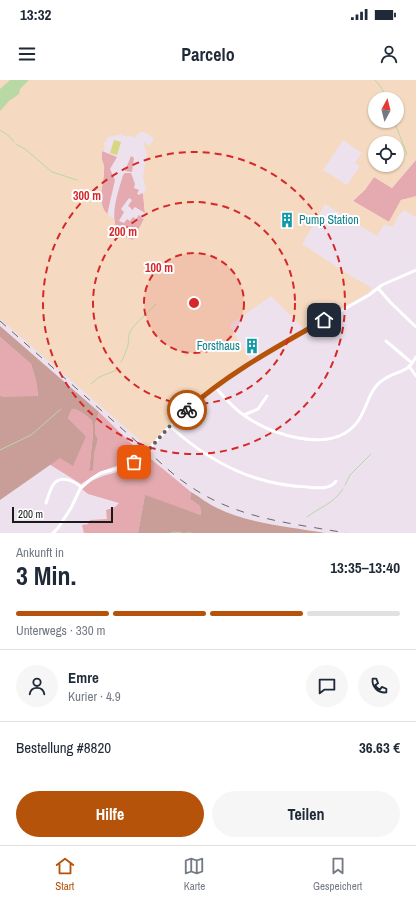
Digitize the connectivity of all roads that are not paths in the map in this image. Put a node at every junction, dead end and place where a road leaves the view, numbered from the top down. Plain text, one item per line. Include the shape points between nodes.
1 (416, 270) edge
2 (378, 288) junction
3 (416, 328) edge
4 (386, 341) dead end
5 (416, 357) edge
6 (410, 365) junction
7 (416, 376) edge
8 (216, 388) junction
9 (267, 396) dead end
10 (244, 416) junction
11 (170, 426) junction
12 (336, 481) dead end
13 (81, 487) junction
14 (46, 503) dead end
15 (53, 533) edge

1 - 2 street
2 - 3 street
2 - 8 street via 263,354
4 - 6 street
5 - 6 street
6 - 7 street
6 - 10 street via 381,380 371,392 358,422 345,433 334,437 311,439 282,434
8 - 10 street
8 - 11 street
9 - 10 street via 258,409
11 - 12 street via 212,459 253,478 311,487 330,486
11 - 13 street via 142,457 128,465 99,474
13 - 14 street via 64,479 55,482
13 - 15 street via 71,508

